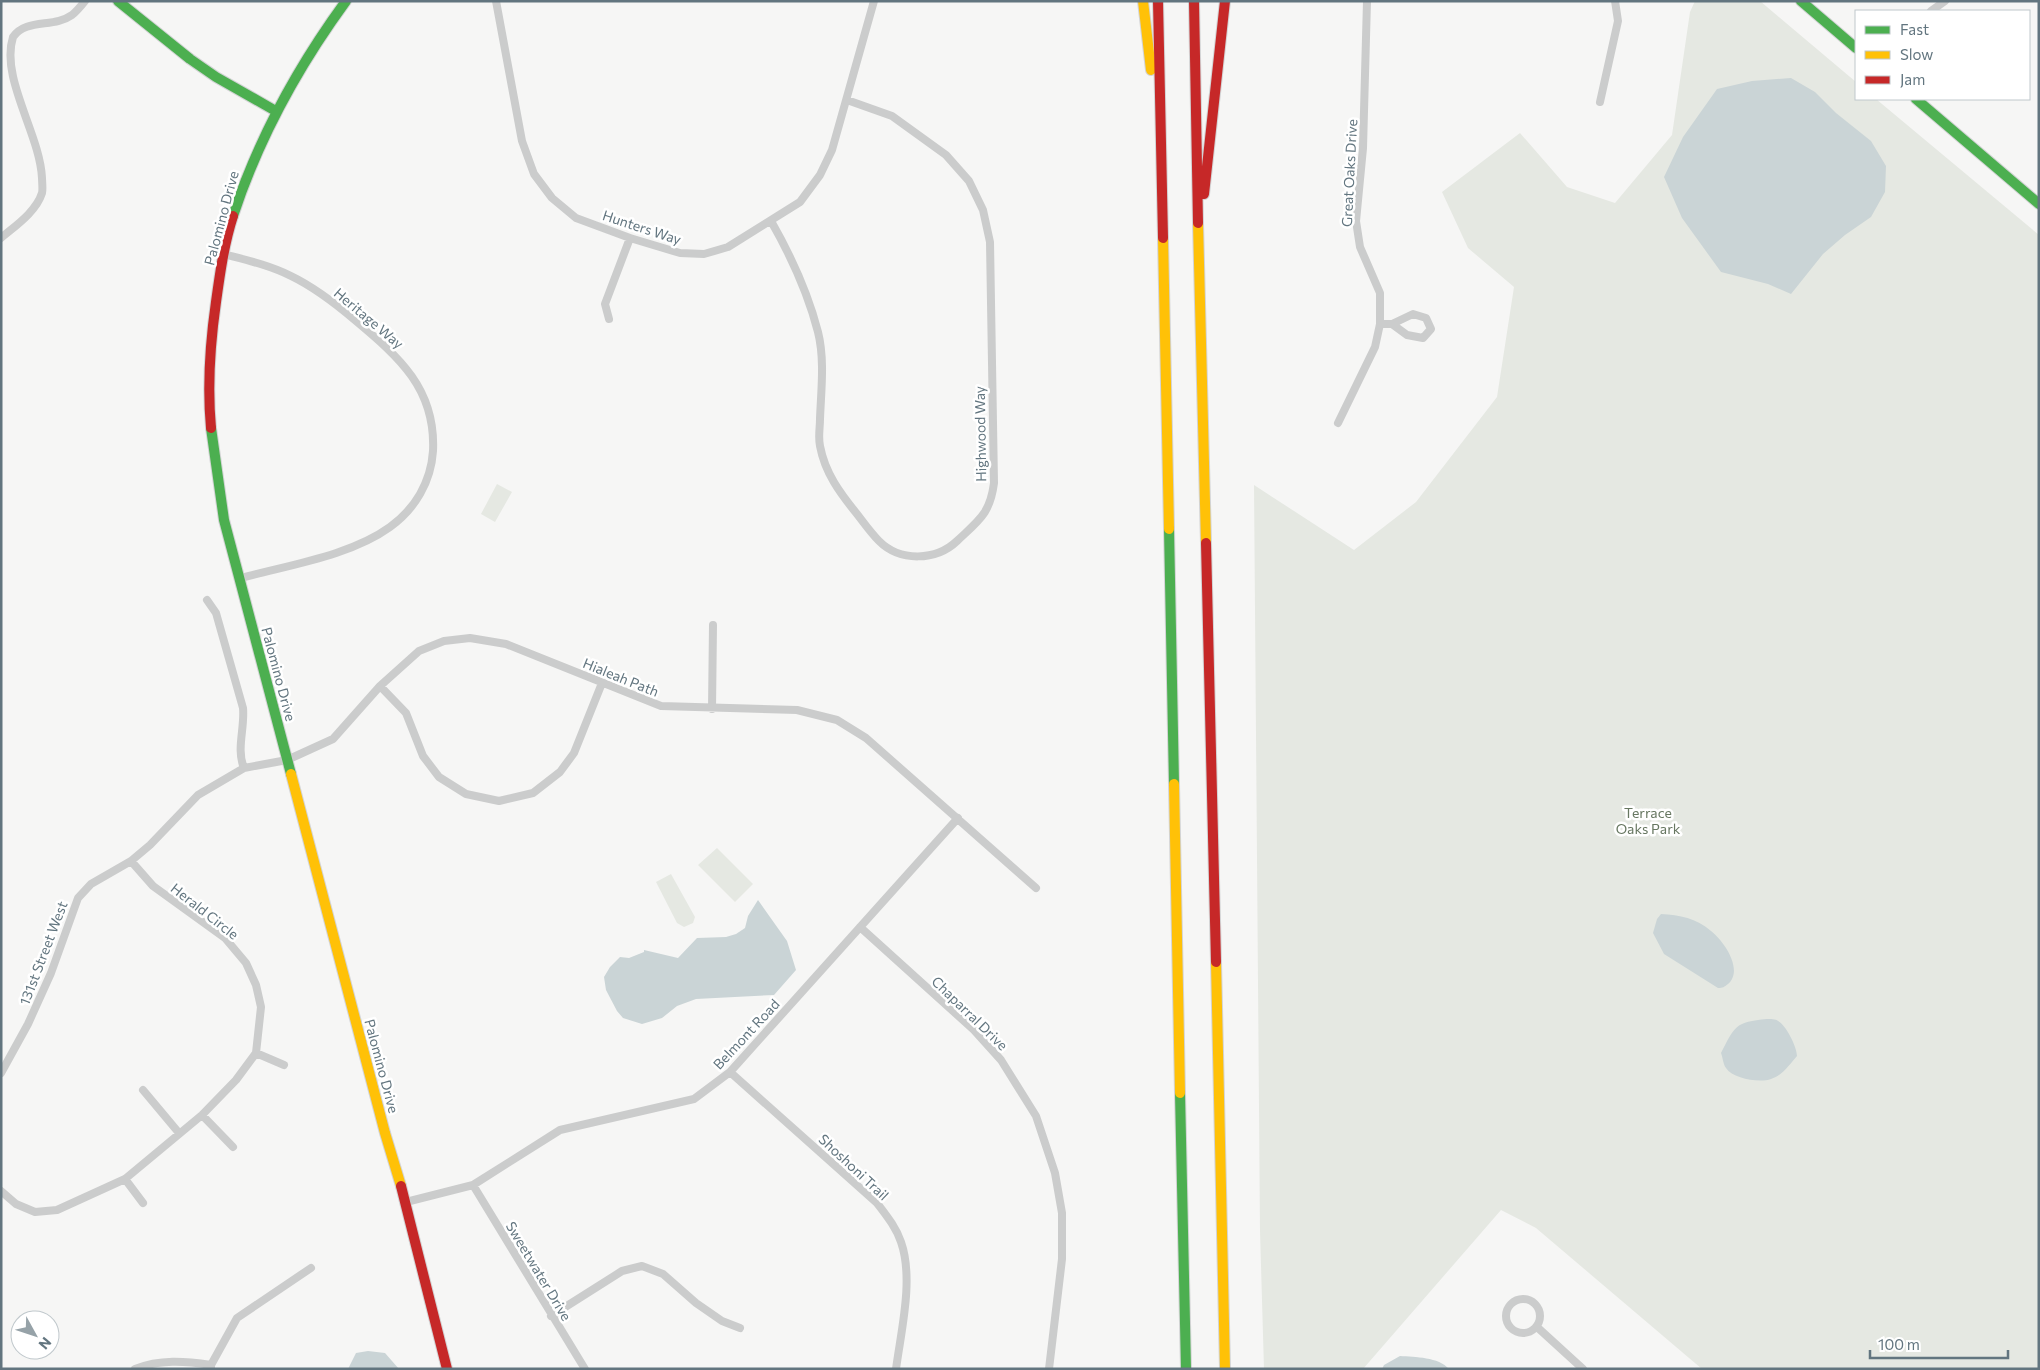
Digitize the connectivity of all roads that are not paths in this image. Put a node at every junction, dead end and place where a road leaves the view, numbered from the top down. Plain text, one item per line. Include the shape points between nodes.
1 (85, 1) edge
2 (118, 1) edge
3 (346, 1) edge
4 (496, 1) edge
5 (874, 1) edge
6 (1143, 1) edge
7 (1158, 1) edge
8 (1194, 1) edge
9 (1225, 1) edge
10 (1367, 1) edge
11 (1615, 1) edge
12 (1801, 1) edge
13 (1927, 1) edge
14 (1945, 1) edge
15 (1932, 10) edge
16 (1855, 47) edge
17 (847, 100) junction
18 (1917, 100) edge
19 (1600, 102) dead end
20 (274, 110) junction
21 (1160, 148) junction
22 (2039, 204) edge
23 (771, 221) junction
24 (1, 238) edge
25 (630, 238) junction
26 (1199, 244) junction
27 (222, 254) junction
28 (609, 319) dead end
29 (1380, 324) junction
30 (1392, 324) junction
31 (1338, 423) dead end
32 (241, 578) junction
33 (207, 600) dead end
34 (713, 625) dead end
35 (602, 683) junction
36 (380, 686) junction
37 (712, 709) junction
38 (287, 760) junction
39 (244, 768) junction
40 (958, 818) junction
41 (131, 861) junction
42 (1036, 888) dead end
43 (860, 927) junction
44 (256, 1053) junction
45 (284, 1065) dead end
46 (1, 1072) edge
47 (730, 1072) junction
48 (143, 1090) dead end
49 (202, 1114) junction
50 (179, 1133) junction
51 (233, 1147) dead end
52 (125, 1179) junction
53 (473, 1185) junction
54 (1, 1191) edge
55 (406, 1202) junction
56 (143, 1204) dead end
57 (311, 1268) dead end
58 (551, 1316) junction
59 (1537, 1327) junction
60 (740, 1328) dead end
61 (211, 1367) edge
62 (135, 1369) edge
63 (447, 1369) edge
64 (585, 1369) edge
65 (896, 1369) edge
66 (1049, 1369) edge
67 (1186, 1369) edge
68 (1224, 1369) edge
69 (1583, 1369) edge

1 - 24 street via 72,16 26,27 14,35 5,49 4,74 42,168 42,192 33,209
2 - 20 main road via 190,59
3 - 20 main road, Palomino Drive via 315,42
4 - 25 street, Hunters Way via 522,141 534,174 552,198 576,218
5 - 17 street, Hunters Way
6 - 21 main road
7 - 21 main road
8 - 26 main road
9 - 26 main road
10 - 29 street, Great Oaks Drive via 1363,148 1356,221 1360,247 1380,293
11 - 19 street via 1618,21
12 - 16 main road
13 - 15 street
14 - 15 street
17 - 23 street, Hunters Way via 832,150 820,175 800,202
17 - 23 street, Highwood Way via 892,116 946,155 969,181 984,210 990,242 994,483 992,499 985,514 948,549 930,556 910,556 893,551 880,542 838,490 826,469 819,444 821,362 818,333 793,260
18 - 22 main road
20 - 27 main road, Palomino Drive via 241,189
21 - 67 main road
23 - 25 street, Hunters Way via 728,247 704,254 680,253
25 - 28 street via 605,304
26 - 68 main road
27 - 32 main road, Palomino Drive via 210,354 209,406 213,458 224,520
27 - 32 street, Heritage Way via 293,276 336,304 388,347 420,388 429,412 433,439 432,465 424,489 410,509 390,527 345,550
29 - 30 street
29 - 31 street, Great Oaks Drive via 1375,347
30 - 30 street via 1407,335 1423,338 1431,329 1426,318 1413,314
32 - 38 main road, Palomino Drive
33 - 39 street via 216,613 243,708 240,748
34 - 37 street
35 - 36 street, Hialeah Path via 506,644 470,638 444,641 420,651
35 - 36 street via 574,753 560,772 533,793 499,801 466,794 439,777 423,756 406,713
35 - 37 street, Hialeah Path via 661,706
36 - 38 street, Hialeah Path via 333,739
37 - 40 street, Hialeah Path via 797,710 837,720 866,738
38 - 39 street, 131st Street West
38 - 55 main road, Palomino Drive
39 - 41 street, 131st Street West via 198,795
40 - 42 street, Hialeah Path
40 - 43 street, Belmont Road
41 - 44 street, Herald Circle via 153,886 225,938 246,963 261,1007
41 - 46 street, 131st Street West via 91,884 78,898 51,973
43 - 47 street, Belmont Road
43 - 66 street, Chaparral Drive via 974,1030 1001,1060 1036,1116 1056,1173 1062,1213 1062,1259
44 - 45 street
44 - 49 street via 236,1080
47 - 53 street, Belmont Road via 694,1099 560,1130
47 - 65 street, Shoshoni Trail via 877,1203 891,1221 906,1263
48 - 50 street
49 - 50 street
49 - 51 street
50 - 52 street
52 - 54 street via 50,1211 35,1212 16,1204
52 - 56 street
53 - 55 street, Belmont Road
53 - 58 street, Sweetwater Drive
55 - 63 main road, Palomino Drive
57 - 61 street via 237,1318
58 - 60 street via 622,1271 642,1266 663,1274 696,1303 722,1321
58 - 64 street, Sweetwater Drive
59 - 59 street via 1541,1315 1534,1302 1522,1298 1509,1305 1506,1316 1513,1330 1525,1333
59 - 69 street
61 - 62 street via 181,1360 146,1364

